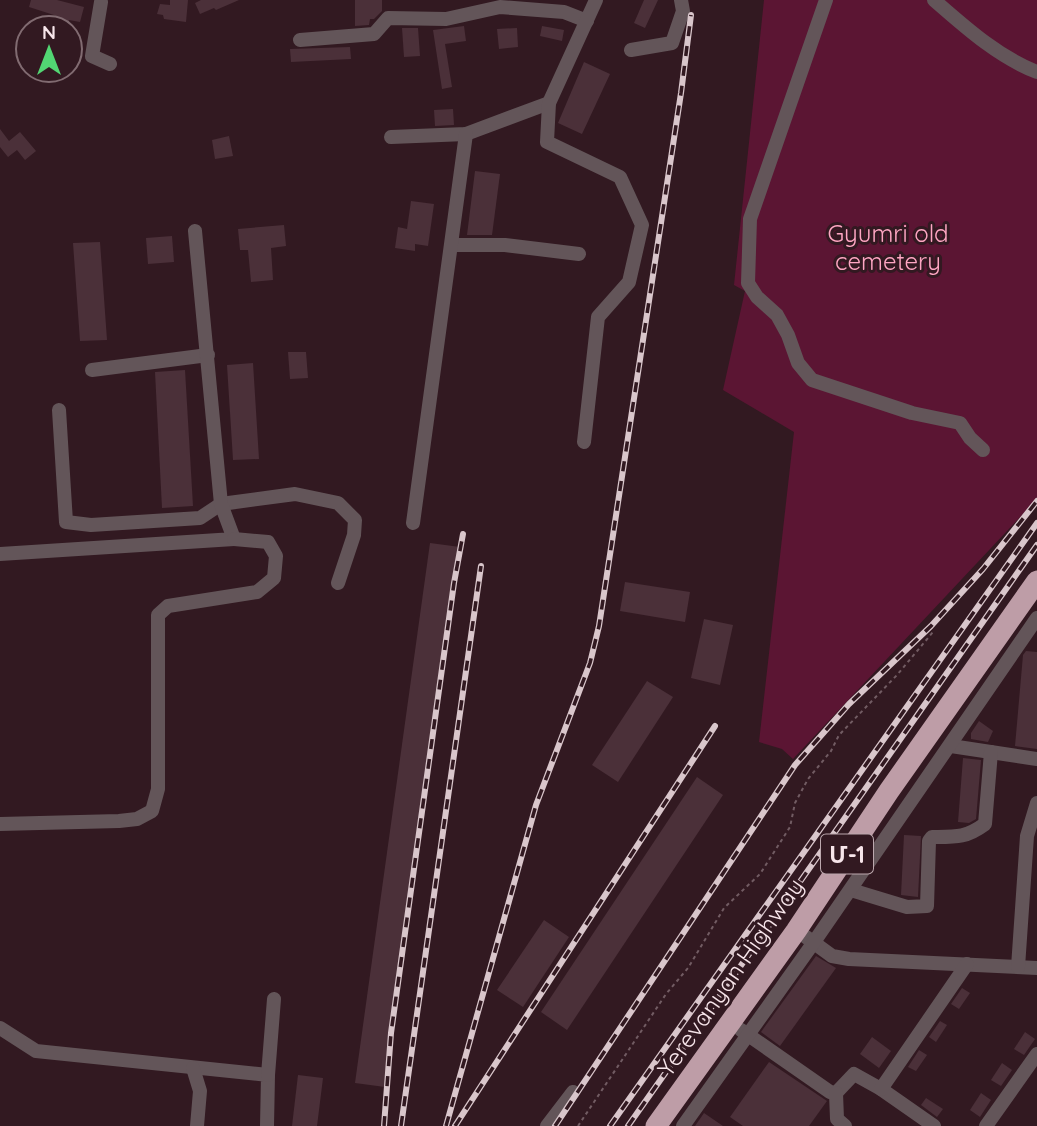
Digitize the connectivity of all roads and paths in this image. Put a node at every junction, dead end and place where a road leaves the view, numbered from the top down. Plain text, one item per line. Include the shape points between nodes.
1 (596, 0) edge
2 (681, 0) edge
3 (826, 0) edge
4 (934, 0) edge
5 (102, 1) edge
6 (587, 21) junction
7 (300, 40) dead end
8 (632, 50) dead end
9 (110, 64) dead end
10 (1037, 72) edge
11 (549, 103) junction
12 (466, 134) junction
13 (391, 136) dead end
14 (195, 231) dead end
15 (452, 245) junction
16 (579, 254) dead end
17 (208, 355) junction
18 (92, 370) dead end
19 (59, 410) dead end
20 (584, 442) dead end
21 (983, 450) dead end
22 (221, 503) junction
23 (413, 523) dead end
24 (234, 539) junction
25 (0, 554) edge
26 (1037, 581) edge
27 (338, 583) dead end
28 (1037, 618) edge
29 (1003, 628) junction
30 (933, 632) dead end
31 (1022, 639) junction
32 (1037, 644) edge
33 (951, 746) junction
34 (991, 752) junction
35 (1037, 759) edge
36 (1037, 803) edge
37 (0, 824) edge
38 (851, 890) junction
39 (796, 931) junction
40 (814, 942) junction
41 (967, 964) junction
42 (1018, 967) junction
43 (1037, 968) edge
44 (274, 999) dead end
45 (0, 1028) edge
46 (739, 1029) junction
47 (1035, 1062) edge
48 (193, 1068) junction
49 (268, 1075) junction
50 (881, 1089) junction
51 (573, 1092) dead end
52 (836, 1093) junction
53 (838, 1124) edge
54 (197, 1126) edge
55 (268, 1126) edge
56 (547, 1126) edge
57 (578, 1126) edge
58 (656, 1126) edge
59 (683, 1126) edge
60 (934, 1126) edge
61 (986, 1126) edge

1 - 6 street
2 - 8 street via 683,11 671,44
3 - 21 street via 750,219 748,283 777,315 798,363 812,380 912,413 960,423
4 - 10 street via 968,30
5 - 9 street via 92,56
6 - 7 street via 564,12 500,7 446,19 388,18 374,34
6 - 11 street
11 - 12 street
11 - 20 street via 547,142 620,177 642,225 629,282 598,317
12 - 13 street
12 - 15 street
14 - 17 street
15 - 16 street via 505,245
15 - 23 street
17 - 18 street
17 - 22 street
19 - 22 street via 66,522 91,526 200,518
22 - 24 street
22 - 27 street via 295,494 338,503 355,520
24 - 25 street
24 - 37 street via 268,542 276,556 274,579 257,592 168,606 158,615 158,789 152,811 120,821
26 - 29 highway, Yerevanyan Highway / Մ-1
28 - 31 street
29 - 31 street
29 - 39 highway, Yerevanyan Highway / Մ-1
30 - 57 path via 839,735 808,779 795,803 790,827 760,874 724,908
31 - 32 street
31 - 33 street
33 - 34 street
33 - 38 street
34 - 35 street
34 - 38 street via 985,824 971,834 929,841 927,906 906,907
36 - 42 street via 1027,836
38 - 40 street
39 - 40 street
39 - 46 highway, Yerevanyan Highway / Մ-1
40 - 41 street via 832,956 849,959
40 - 46 street
41 - 42 street
41 - 50 street
42 - 43 street
44 - 49 street
45 - 48 street via 36,1051
46 - 52 street
46 - 58 highway, Yerevanyan Highway / Մ-1
46 - 59 street
47 - 61 street
48 - 49 street
48 - 54 street via 200,1091
49 - 55 street
50 - 52 street via 854,1074
50 - 60 street
51 - 56 street
52 - 53 street

